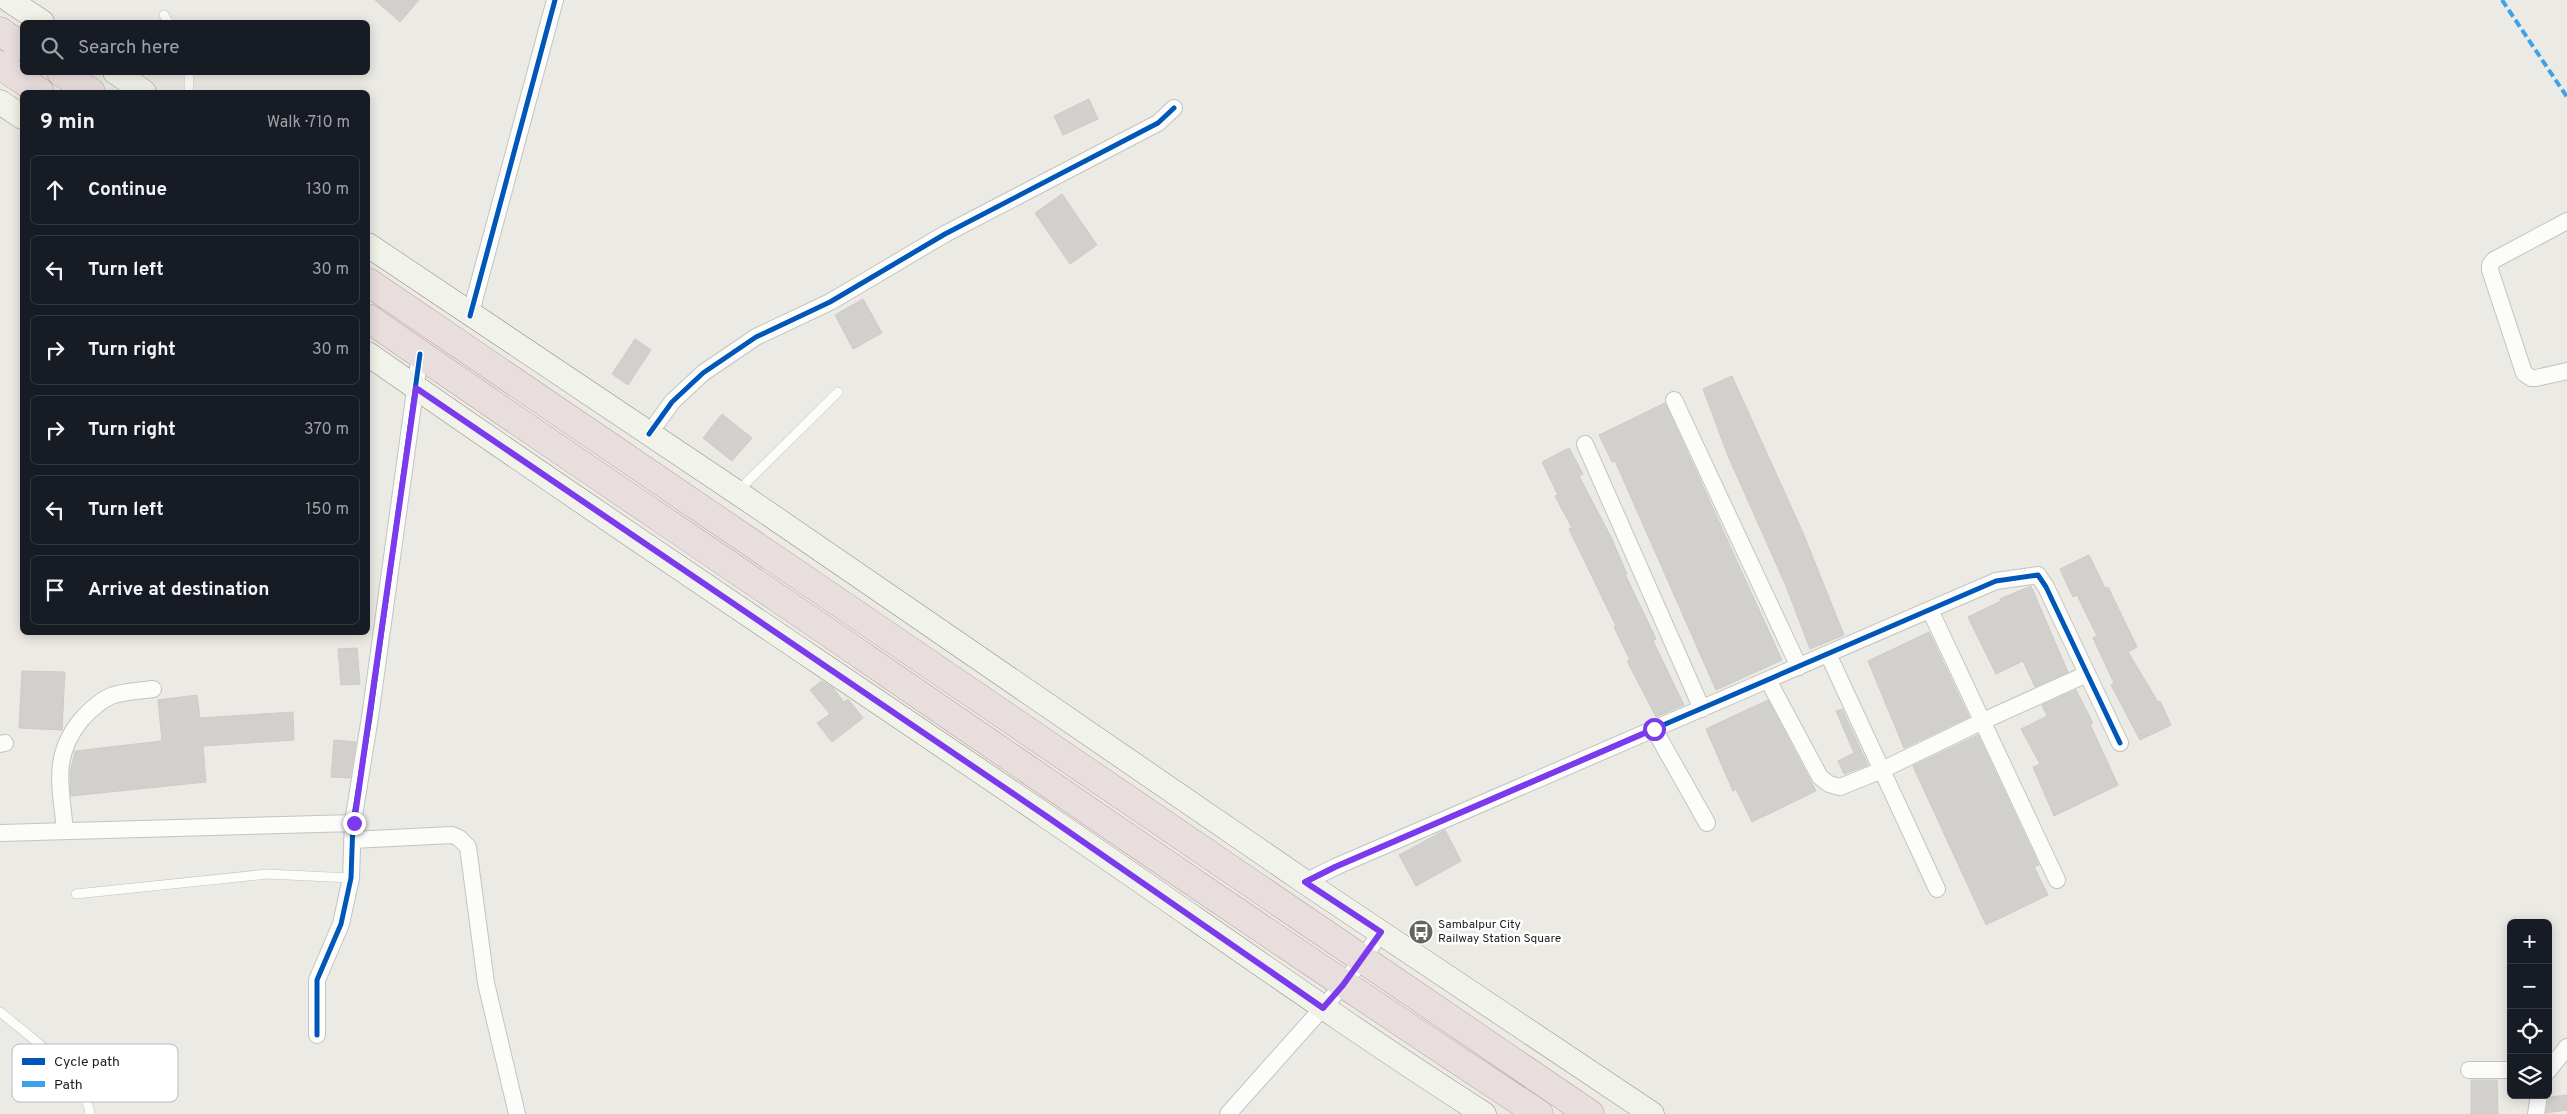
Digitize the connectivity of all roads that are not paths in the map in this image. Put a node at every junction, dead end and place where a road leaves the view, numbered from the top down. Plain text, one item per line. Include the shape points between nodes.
1 (9, 0) edge
2 (556, 0) edge
3 (39, 20) edge
4 (0, 31) edge
5 (20, 46) edge
6 (0, 65) edge
7 (65, 75) edge
8 (118, 75) edge
9 (189, 75) edge
10 (37, 90) edge
11 (87, 90) edge
12 (141, 90) edge
13 (189, 90) edge
14 (0, 102) edge
15 (1174, 108) dead end
16 (20, 116) edge
17 (2567, 221) edge
18 (370, 246) edge
19 (370, 283) edge
20 (470, 316) junction
21 (370, 319) edge
22 (420, 354) junction
23 (370, 355) edge
24 (2567, 371) edge
25 (416, 388) junction
26 (838, 392) dead end
27 (1674, 400) dead end
28 (649, 434) junction
29 (1585, 444) dead end
30 (736, 492) junction
31 (1930, 610) junction
32 (1828, 654) junction
33 (1799, 667) junction
34 (2087, 674) junction
35 (1768, 680) junction
36 (153, 689) dead end
37 (1702, 709) junction
38 (1982, 721) junction
39 (1654, 729) junction
40 (2120, 743) dead end
41 (1882, 770) junction
42 (354, 823) junction
43 (1707, 823) dead end
44 (66, 831) junction
45 (0, 833) edge
46 (352, 840) junction
47 (351, 878) junction
48 (2057, 880) dead end
49 (1305, 882) junction
50 (1937, 889) dead end
51 (76, 894) dead end
52 (1381, 932) junction
53 (1362, 959) junction
54 (1343, 985) junction
55 (1323, 1008) junction
56 (0, 1012) edge
57 (317, 1035) dead end
58 (39, 1044) edge
59 (2567, 1047) edge
60 (2552, 1066) edge
61 (2469, 1070) dead end
62 (2507, 1070) edge
63 (2538, 1099) edge
64 (85, 1102) edge
65 (90, 1114) edge
66 (517, 1114) edge
67 (1228, 1114) edge
68 (1484, 1114) edge
69 (1539, 1114) edge
70 (1590, 1114) edge
71 (1652, 1114) edge
72 (2536, 1114) edge

1 - 3 main road
2 - 20 street
4 - 5 highway
6 - 10 highway
7 - 11 highway
8 - 12 main road
9 - 13 lane
14 - 16 main road
15 - 28 street via 1158,123 945,234 830,302 756,337 703,373 672,402
17 - 24 street via 2490,265 2524,373 2536,378
18 - 20 main road
19 - 53 highway
20 - 28 main road
21 - 22 highway
22 - 25 street
22 - 54 highway
23 - 25 main road
25 - 42 street
25 - 55 main road
26 - 30 lane
27 - 33 street
28 - 30 main road
29 - 37 street
30 - 49 main road
31 - 32 street
31 - 34 street via 1996,581 2038,575
31 - 38 street
32 - 33 street
32 - 41 street
33 - 35 street
34 - 38 street
34 - 40 street
35 - 37 street
35 - 41 street via 1820,777 1840,787
36 - 44 street via 112,696 90,709 75,728 64,747 60,771
37 - 39 street
38 - 41 street
38 - 48 street
39 - 43 street
39 - 49 street
41 - 50 street
42 - 44 street
42 - 46 street
44 - 45 street
46 - 47 street
46 - 66 street via 452,835 468,847 486,983
47 - 51 lane via 267,874
47 - 57 street via 341,924 317,980
49 - 52 main road
52 - 53 street
52 - 71 main road
53 - 54 street
53 - 70 highway
54 - 55 street
54 - 69 highway
55 - 67 street
55 - 68 main road
56 - 58 lane
59 - 60 street
61 - 62 street
63 - 72 street
64 - 65 lane

